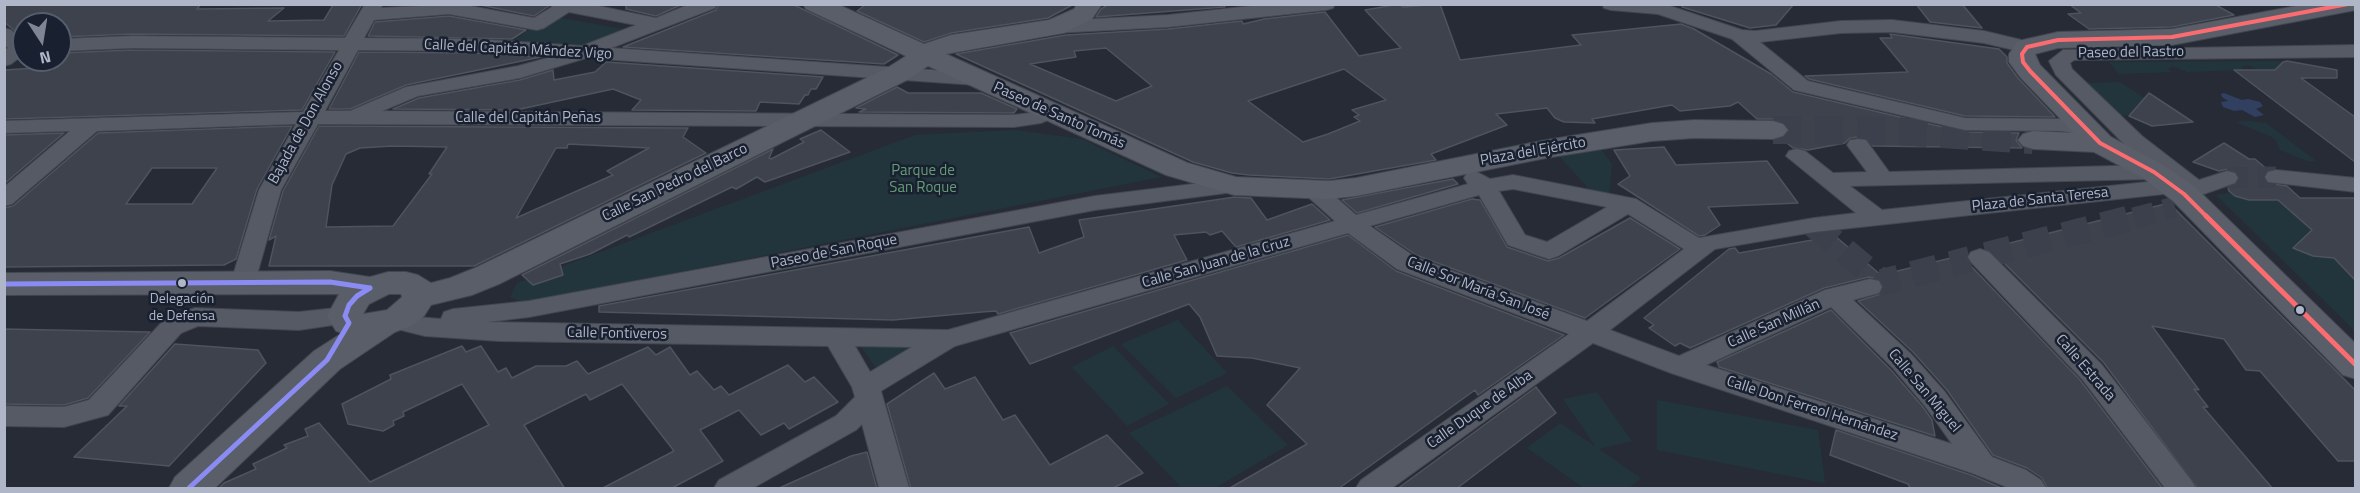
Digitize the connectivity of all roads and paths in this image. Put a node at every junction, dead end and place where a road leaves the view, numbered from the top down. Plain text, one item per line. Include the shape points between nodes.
1 (708, 4) edge
2 (815, 4) edge
3 (1090, 4) edge
4 (1326, 4) edge
5 (1611, 4) edge
6 (2351, 4) edge
7 (562, 5) edge
8 (452, 6) edge
9 (1284, 6) edge
10 (371, 10) edge
11 (658, 24) junction
12 (1055, 27) junction
13 (4, 34) edge
14 (1739, 35) junction
15 (72, 44) edge
16 (350, 45) junction
17 (2027, 47) junction
18 (12, 50) edge
19 (2355, 51) edge
20 (587, 52) junction
21 (924, 54) junction
22 (897, 74) junction
23 (976, 79) junction
24 (1050, 112) junction
25 (352, 116) junction
26 (309, 117) junction
27 (804, 120) junction
28 (93, 123) junction
29 (4, 127) edge
30 (1773, 130) tunnel mouth
31 (2095, 137) junction
32 (2032, 140) tunnel mouth
33 (1858, 145) dead end
34 (1797, 156) dead end
35 (1452, 167) junction
36 (2154, 172) junction
37 (2276, 177) tunnel mouth
38 (1882, 178) junction
39 (2227, 178) tunnel mouth
40 (1827, 180) junction
41 (2355, 185) edge
42 (1234, 186) junction
43 (1485, 186) junction
44 (1314, 191) junction
45 (2184, 196) junction
46 (4, 199) edge
47 (1628, 204) junction
48 (1877, 218) junction
49 (1352, 224) junction
50 (1700, 249) junction
51 (1979, 257) dead end
52 (243, 282) junction
53 (4, 284) edge
54 (1870, 287) dead end
55 (370, 288) junction
56 (1834, 296) junction
57 (379, 316) junction
58 (440, 329) junction
59 (1590, 332) junction
60 (836, 338) junction
61 (948, 339) junction
62 (1680, 366) junction
63 (2355, 366) edge
64 (868, 393) junction
65 (4, 416) edge
66 (1982, 465) junction
67 (189, 489) edge
68 (729, 489) edge
69 (894, 489) edge
70 (1371, 489) edge
71 (2031, 489) edge
72 (2181, 489) edge

1 - 11 street
2 - 21 street, Paseo de Santo Tomás
3 - 12 street, Calle San Pedro del Barco via 1083,14
4 - 9 street
5 - 14 street via 1660,9
6 - 17 street via 2188,34 2058,40
7 - 8 street via 537,24
7 - 11 street
8 - 10 street
9 - 12 street via 1168,21
10 - 16 street, Bajada de Don Alonso
11 - 20 street
12 - 21 street, Calle San Pedro del Barco via 951,43
13 - 18 street
14 - 17 street via 1892,26 1976,36
14 - 31 street via 1801,86 1965,124 2062,125
15 - 16 street, Calle del Capitán Méndez Vigo
16 - 20 street, Calle del Capitán Méndez Vigo via 475,45
16 - 26 street, Bajada de Don Alonso
17 - 31 street via 2022,54 2023,62
19 - 45 street, Paseo del Rastro via 2070,54 2059,61 2063,70
20 - 22 street, Calle del Capitán Méndez Vigo
20 - 25 street via 531,69 413,91
21 - 22 street, Calle San Pedro del Barco
21 - 23 street, Paseo de Santo Tomás
22 - 23 street, Calle del Capitán Méndez Vigo
22 - 27 street, Calle San Pedro del Barco
23 - 24 street, Paseo de Santo Tomás
24 - 27 street, Calle del Capitán Peñas via 1014,121
24 - 42 street, Paseo de Santo Tomás via 1177,169
25 - 26 street, Calle del Capitán Peñas
25 - 27 street, Calle del Capitán Peñas
26 - 28 street, Calle del Capitán Peñas
26 - 52 street, Bajada de Don Alonso via 270,189
27 - 57 street, Calle San Pedro del Barco via 487,276
28 - 29 street, Calle del Capitán Peñas
28 - 46 street
30 - 35 street, Plaza del Ejército via 1652,132
31 - 32 street
31 - 36 street
33 - 38 street
34 - 40 street
35 - 43 street, Plaza del Ejército
35 - 44 street, Paseo de Santo Tomás via 1356,187
36 - 38 street, Plaza de Santa Teresa
36 - 45 street
37 - 41 street
38 - 40 street, Plaza de Santa Teresa
39 - 45 street
40 - 48 street
42 - 44 street, Paseo de Santo Tomás
42 - 58 street, Paseo de San Roque via 1095,203 529,309 447,319
43 - 47 street, Plaza del Ejército via 1513,182
43 - 47 street, Plaza del Ejército via 1516,240 1549,251
43 - 49 street, Calle San Juan de la Cruz
44 - 49 street, Calle Sor María San José
45 - 48 street, Plaza de Santa Teresa via 2166,187
45 - 63 street
47 - 50 street, Plaza del Ejército
48 - 50 street, Plaza de Santa Teresa via 1708,243
49 - 59 street, Calle Sor María San José via 1406,263
49 - 61 street, Calle San Juan de la Cruz
50 - 59 street, Calle Duque de Alba
51 - 72 street, Calle Estrada via 2092,372
52 - 53 street
52 - 55 street via 330,282
54 - 56 street, Calle San Millán
55 - 57 street via 349,305
55 - 57 street via 406,283 417,288
56 - 62 street, Calle San Millán
56 - 66 street, Calle San Miguel via 1902,361
57 - 58 street, Calle Fontiveros
57 - 65 street via 299,321 195,318 172,327 98,408 64,417
57 - 67 street
58 - 60 street, Calle Fontiveros
59 - 62 street, Calle Don Ferreol Hernández
59 - 70 street, Calle Duque de Alba
60 - 61 street, Calle San Juan de la Cruz
60 - 64 street
61 - 64 street, Calle San Juan de la Cruz
62 - 66 street, Calle Don Ferreol Hernández
64 - 68 street, Calle San Juan de la Cruz via 846,423
64 - 69 street
66 - 71 street, Calle Don Ferreol Hernández via 2016,478

